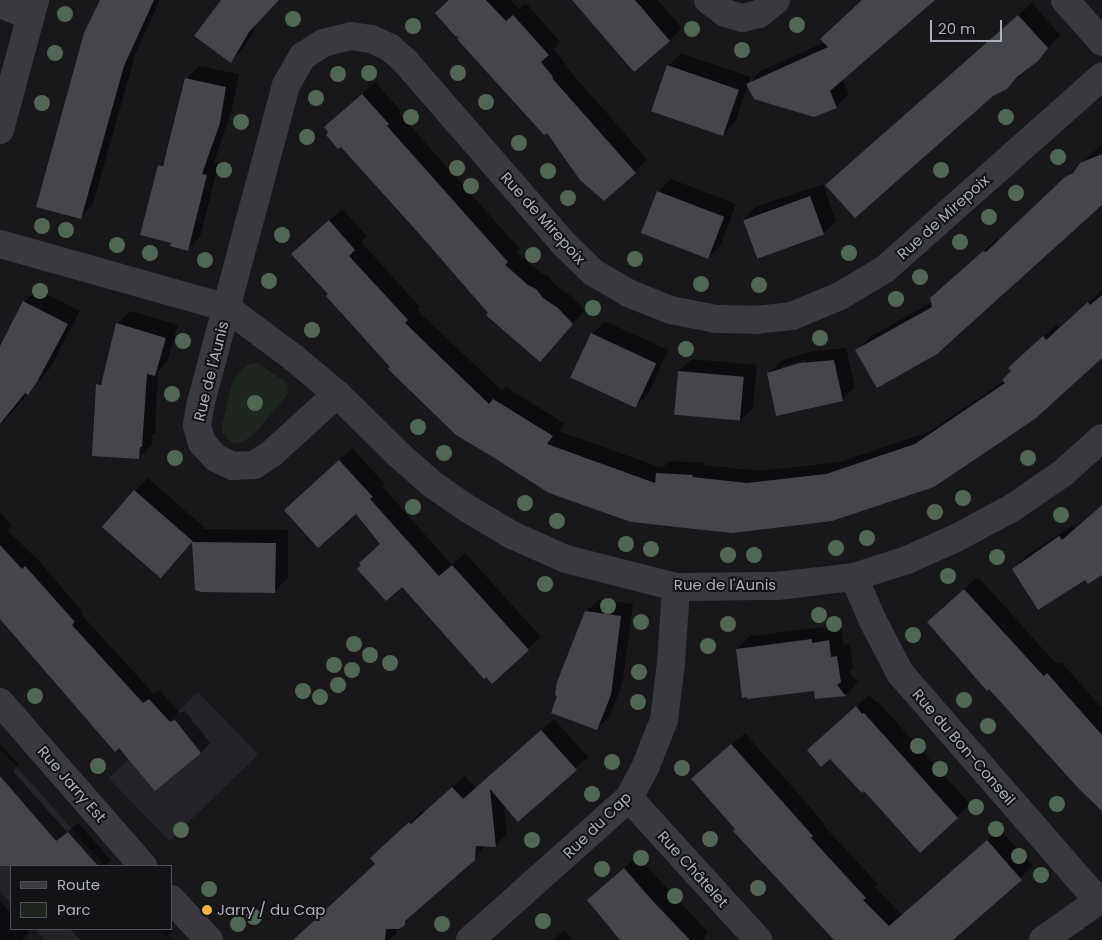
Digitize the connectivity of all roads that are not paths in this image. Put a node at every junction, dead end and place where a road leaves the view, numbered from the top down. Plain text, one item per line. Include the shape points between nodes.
1 (708, 0) edge
2 (776, 0) edge
3 (1065, 0) edge
4 (0, 4) edge
5 (32, 8) edge
6 (1102, 42) edge
7 (1102, 76) edge
8 (0, 130) edge
9 (0, 244) edge
10 (227, 308) junction
11 (338, 394) junction
12 (1102, 438) edge
13 (854, 577) junction
14 (676, 586) junction
15 (0, 702) edge
16 (629, 798) junction
17 (142, 865) edge
18 (172, 900) edge
19 (1100, 900) edge
20 (209, 940) edge
21 (470, 940) edge
22 (758, 940) edge
23 (1043, 940) edge

1 - 2 street via 725,13 742,18 758,14
3 - 6 street
4 - 5 street
5 - 8 street
7 - 10 street, Rue de Mirepoix via 885,269 840,296 792,316 755,320 716,319 671,310 628,293 594,273 563,243 405,61 389,47 372,39 352,36 333,40 303,56 286,85
9 - 10 street, Rue de l'Aunis
10 - 11 street, Rue de l'Aunis
10 - 11 street, Rue de l'Aunis via 197,426 202,443 216,458 233,466 254,465 272,454
11 - 14 street, Rue de l'Aunis via 432,484 512,535 566,559
12 - 13 street, Rue de l'Aunis via 1063,473 1012,508 907,560
13 - 14 street, Rue de l'Aunis via 777,586
13 - 19 street, Rue du Bon-Conseil via 900,673
14 - 16 street, Rue du Cap via 664,720
15 - 17 street, Rue Jarry Est
16 - 21 street, Rue du Cap
16 - 22 street, Rue Châtelet
18 - 20 street
19 - 23 street

